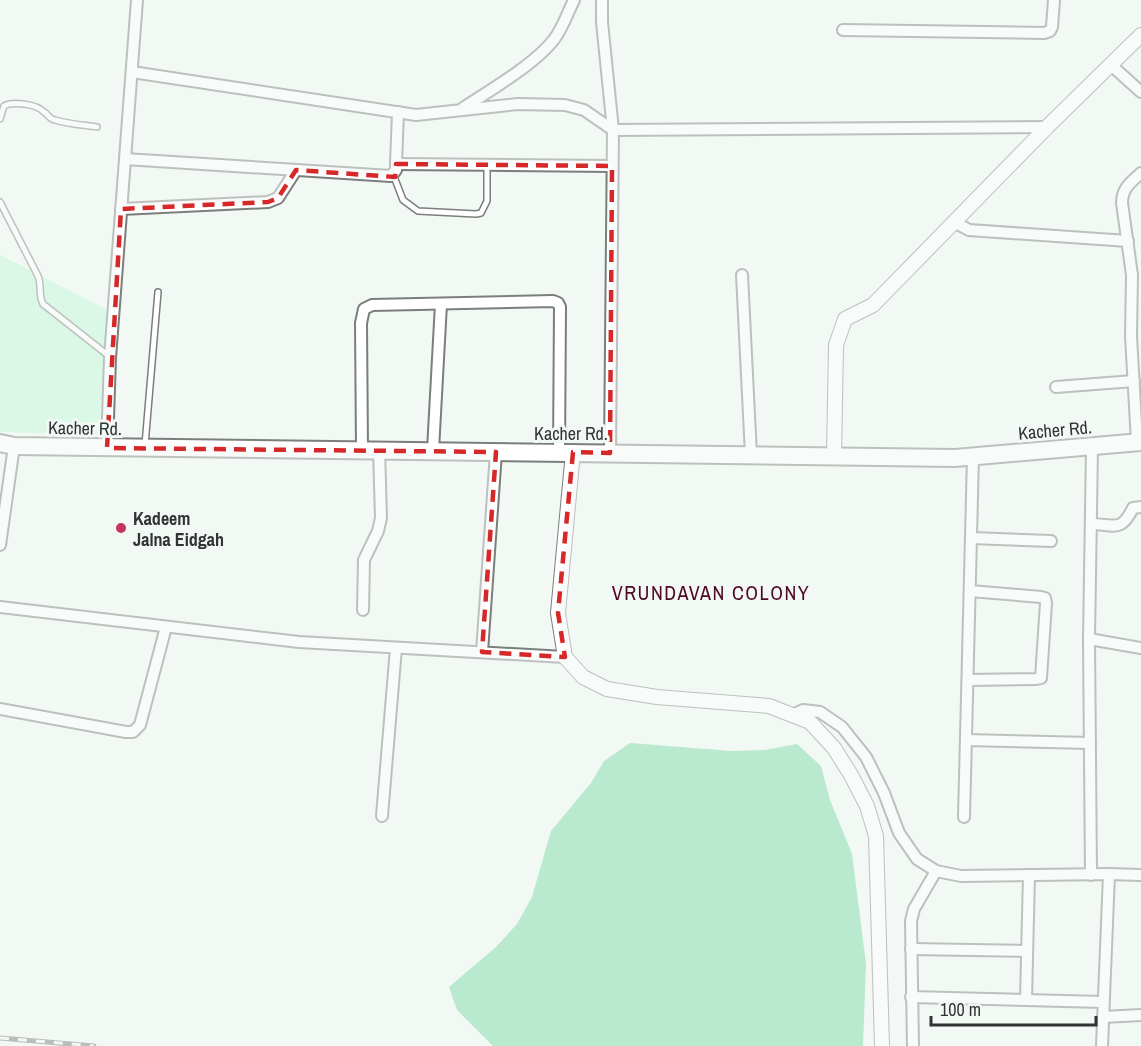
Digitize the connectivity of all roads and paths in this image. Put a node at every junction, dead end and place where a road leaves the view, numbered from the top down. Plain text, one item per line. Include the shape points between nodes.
1 (137, 0) edge
2 (574, 0) edge
3 (602, 0) edge
4 (1054, 0) edge
5 (843, 30) dead end
6 (1141, 35) edge
7 (1111, 65) junction
8 (132, 72) junction
9 (1141, 92) edge
10 (461, 109) junction
11 (398, 112) junction
12 (0, 119) edge
13 (97, 127) dead end
14 (1047, 127) junction
15 (613, 129) junction
16 (125, 159) junction
17 (487, 165) junction
18 (612, 166) junction
19 (395, 169) junction
20 (296, 171) junction
21 (1141, 173) edge
22 (0, 202) edge
23 (121, 209) junction
24 (954, 222) junction
25 (1129, 245) junction
26 (1141, 249) edge
27 (742, 275) dead end
28 (158, 292) dead end
29 (441, 304) junction
30 (110, 358) junction
31 (1137, 368) edge
32 (1134, 381) junction
33 (1056, 387) dead end
34 (1139, 442) edge
35 (7, 445) edge
36 (1092, 447) junction
37 (107, 448) junction
38 (145, 449) junction
39 (370, 449) junction
40 (433, 450) junction
41 (496, 452) junction
42 (566, 452) junction
43 (610, 453) junction
44 (751, 455) junction
45 (834, 456) junction
46 (973, 456) junction
47 (1141, 507) edge
48 (1092, 524) junction
49 (971, 538) junction
50 (1051, 541) dead end
51 (0, 545) edge
52 (970, 591) junction
53 (0, 607) edge
54 (363, 610) dead end
55 (166, 627) junction
56 (1089, 639) junction
57 (396, 648) junction
58 (1141, 648) edge
59 (482, 652) junction
60 (565, 657) junction
61 (968, 680) junction
62 (0, 709) edge
63 (792, 715) junction
64 (966, 740) junction
65 (1090, 743) junction
66 (382, 816) dead end
67 (964, 817) dead end
68 (936, 871) junction
69 (1108, 874) junction
70 (1029, 875) junction
71 (1091, 875) junction
72 (1141, 876) edge
73 (911, 949) junction
74 (1027, 951) junction
75 (911, 997) junction
76 (1026, 1000) junction
77 (1103, 1002) junction
78 (1141, 1015) edge
79 (1103, 1017) junction
80 (882, 1046) edge
81 (913, 1046) edge
82 (1102, 1046) edge

1 - 8 street
2 - 10 street via 555,38 542,52
3 - 15 street
4 - 5 street via 1052,27 1044,33
6 - 7 street
7 - 9 street
7 - 14 street
8 - 11 street
8 - 16 street
10 - 11 street via 416,115
10 - 15 street via 565,105 584,110
11 - 19 street
12 - 13 lane via 4,106 14,103 41,110 56,121
14 - 15 street
14 - 24 street
15 - 18 street
16 - 20 street
16 - 23 street
17 - 18 street
17 - 19 street
17 - 19 lane via 487,201 482,213 476,214 418,211 403,200
18 - 43 street
19 - 20 street via 386,176
20 - 23 street via 278,198 268,202
21 - 25 street via 1122,197
22 - 30 lane via 38,276 43,304
23 - 30 street
24 - 25 street via 969,230
24 - 45 street via 873,305 845,319 836,345
25 - 26 street
25 - 31 street
27 - 44 street
28 - 38 lane
29 - 39 street via 364,309 361,323
29 - 40 street
29 - 42 street via 558,303
30 - 37 street
31 - 32 street
32 - 33 street
32 - 34 street
34 - 36 main road, Kacher Rd.
35 - 37 main road, Kacher Rd.
35 - 51 street
36 - 46 main road, Kacher Rd.
36 - 48 street
37 - 38 main road, Kacher Rd.
38 - 39 main road, Kacher Rd.
39 - 40 main road, Kacher Rd.
39 - 54 street via 380,524 364,560
40 - 41 main road, Kacher Rd.
41 - 42 main road, Kacher Rd.
41 - 59 street
42 - 43 main road, Kacher Rd.
42 - 60 street via 558,613
43 - 44 main road, Kacher Rd.
44 - 45 main road, Kacher Rd.
45 - 46 main road, Kacher Rd.
46 - 49 street
47 - 48 street via 1133,508 1120,525
48 - 56 street
49 - 50 street
49 - 52 street
52 - 61 street
52 - 61 street via 1046,600 1041,678
53 - 55 street
55 - 57 street
55 - 62 street via 140,725 134,732
56 - 58 street
56 - 65 street
57 - 59 street
57 - 66 street
59 - 60 street
60 - 63 street via 583,677 607,689 769,706
61 - 64 street
63 - 68 street via 803,710 820,712 842,727 866,757 899,833 917,859
63 - 80 street via 810,722 834,748 867,806 876,836
64 - 65 street
64 - 67 street
65 - 71 street
68 - 70 street via 961,876
68 - 73 street via 912,915
69 - 71 street
69 - 72 street
69 - 77 street
70 - 71 street
70 - 74 street
73 - 74 street
73 - 75 street
74 - 76 street
75 - 76 street
75 - 81 street
76 - 77 street
77 - 79 street
78 - 79 street
79 - 82 street

